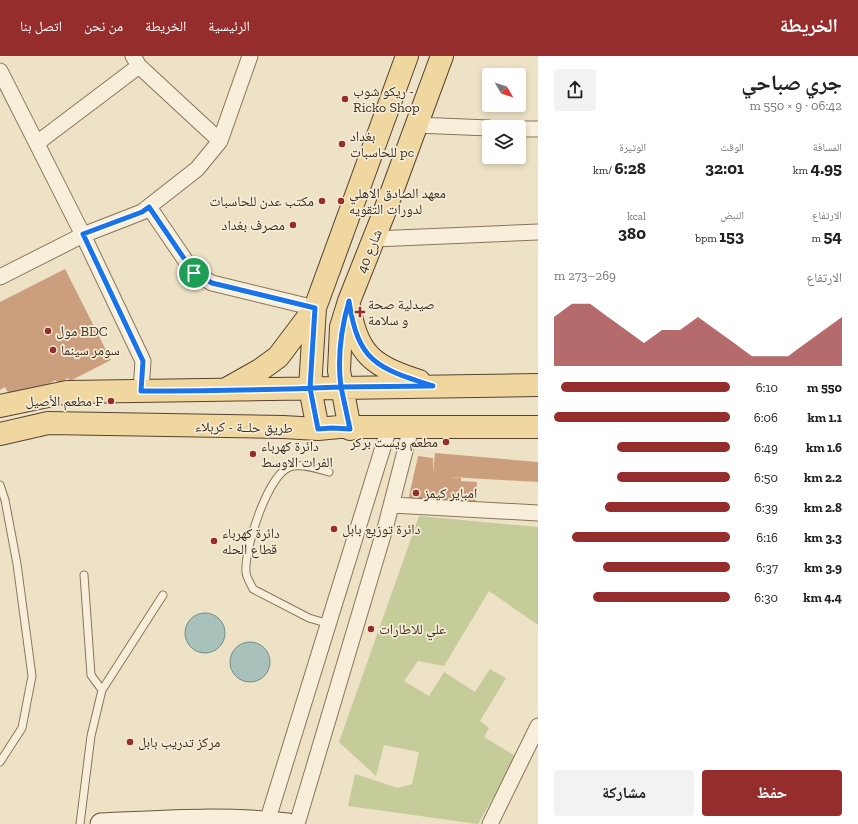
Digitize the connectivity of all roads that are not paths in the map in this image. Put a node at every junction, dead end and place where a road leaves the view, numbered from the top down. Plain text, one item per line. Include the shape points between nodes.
1 (250, 56) edge
2 (407, 56) edge
3 (442, 56) edge
4 (136, 61) edge
5 (0, 71) edge
6 (416, 125) junction
7 (482, 128) edge
8 (526, 129) edge
9 (538, 129) edge
10 (220, 141) junction
11 (37, 143) junction
12 (149, 207) junction
13 (538, 232) edge
14 (83, 234) junction
15 (374, 239) junction
16 (0, 277) edge
17 (349, 301) junction
18 (315, 308) junction
19 (538, 385) edge
20 (433, 386) junction
21 (341, 387) junction
22 (310, 388) junction
23 (223, 390) junction
24 (141, 391) junction
25 (0, 406) edge
26 (538, 427) edge
27 (318, 429) junction
28 (350, 429) junction
29 (0, 434) edge
30 (387, 435) junction
31 (409, 437) junction
32 (330, 472) dead end
33 (0, 485) edge
34 (392, 505) junction
35 (538, 513) edge
36 (84, 575) dead end
37 (163, 595) dead end
38 (329, 624) junction
39 (102, 690) junction
40 (538, 726) edge
41 (0, 762) edge
42 (267, 822) junction
43 (80, 824) edge
44 (101, 824) edge
45 (288, 824) edge
46 (297, 824) edge
47 (490, 824) edge

1 - 10 street
2 - 18 main road
3 - 6 main road, شارع 40
4 - 10 street
4 - 11 street
5 - 11 street
6 - 7 street
6 - 15 main road, شارع 40
8 - 9 street
10 - 12 street via 197,169
11 - 14 street
12 - 14 street
12 - 18 street via 194,273 212,283
13 - 15 street
14 - 16 street
14 - 24 street via 143,361
15 - 17 main road, شارع 40
17 - 20 main road via 355,332 367,355 393,373
17 - 21 main road, شارع 40 via 341,327
18 - 22 main road
18 - 23 main road via 278,356 249,377
19 - 20 main road
20 - 21 main road
21 - 22 main road
21 - 28 main road, شارع 40
22 - 23 main road
22 - 27 main road
23 - 24 main road
24 - 25 main road via 67,392
26 - 31 main road, طريق حلــة - كربلاء
27 - 28 main road, طريق حلــة - كربلاء
27 - 29 main road, طريق حلــة - كربلاء via 48,423
28 - 30 main road, طريق حلــة - كربلاء
30 - 31 main road, طريق حلــة - كربلاء
30 - 38 street
31 - 34 street
32 - 38 lane via 312,467 291,466 274,479 252,532 246,572 253,589 309,618
33 - 41 lane via 17,564 32,676 22,728
34 - 35 street
34 - 46 street
36 - 39 lane via 91,675
37 - 39 lane
38 - 42 street
39 - 43 lane via 91,736
40 - 47 street
42 - 44 street via 157,821
42 - 45 street

